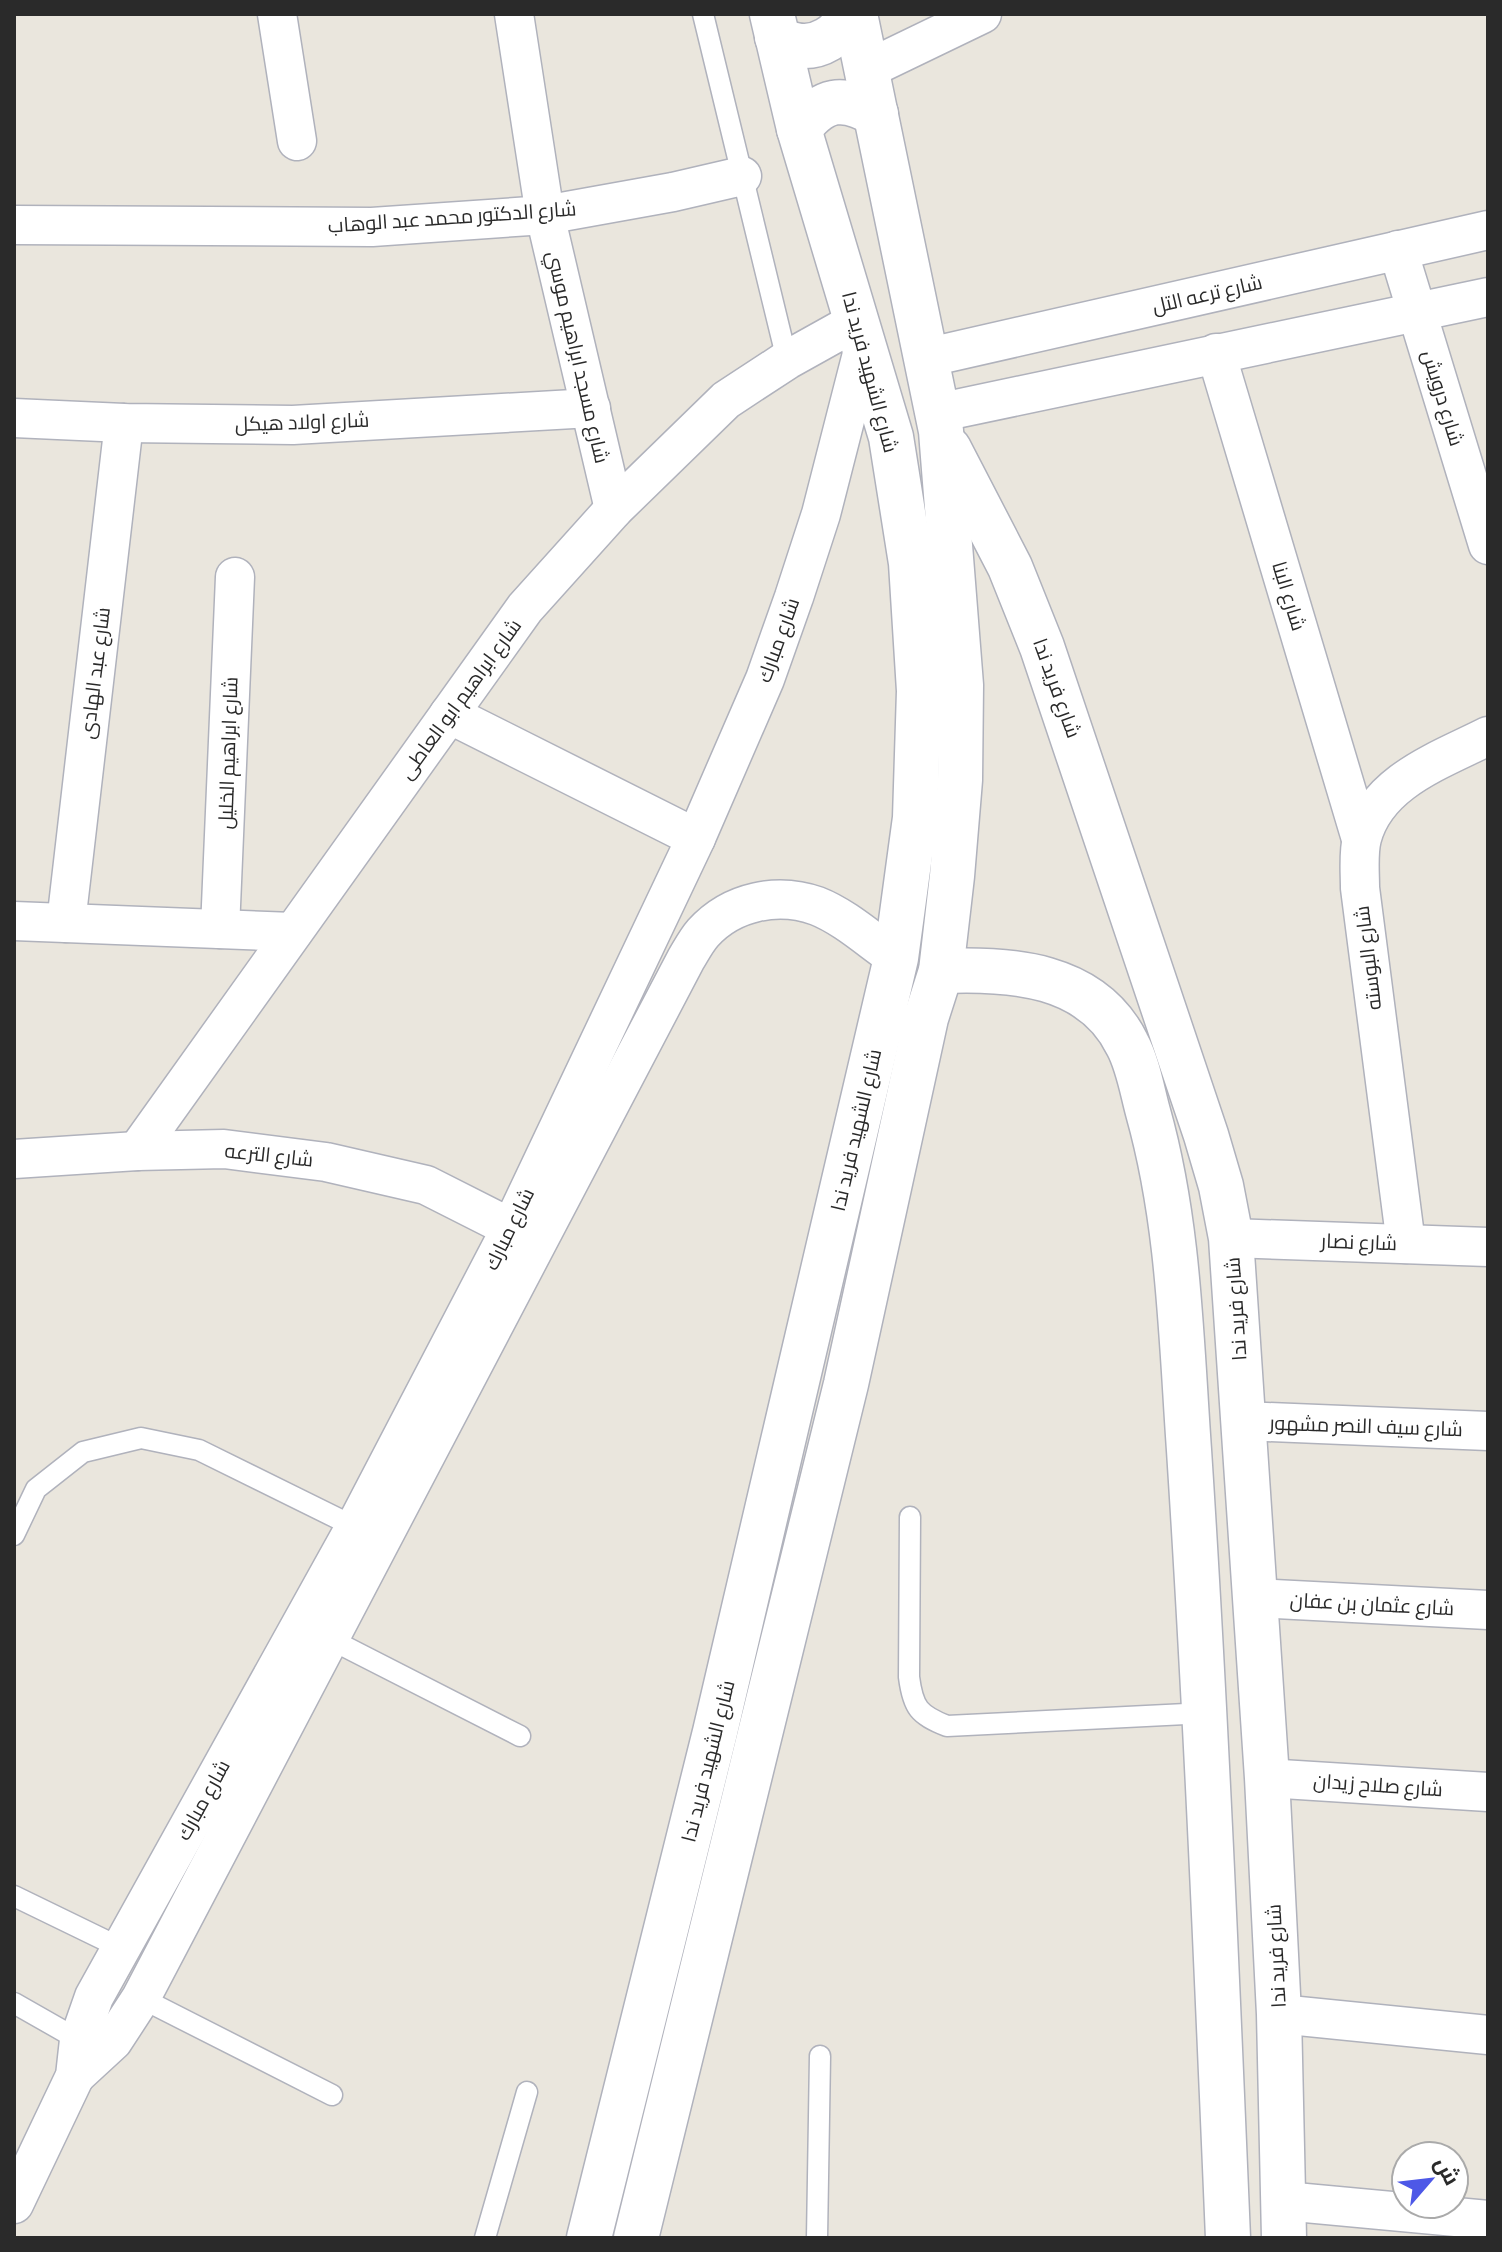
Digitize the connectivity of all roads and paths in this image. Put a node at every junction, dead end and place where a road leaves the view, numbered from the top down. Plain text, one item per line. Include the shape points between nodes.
1 (277, 14) edge
2 (514, 14) edge
3 (703, 14) edge
4 (848, 14) edge
5 (855, 14) edge
6 (982, 14) edge
7 (774, 26) edge
8 (868, 69) junction
9 (876, 114) junction
10 (799, 129) junction
11 (297, 141) dead end
12 (742, 176) junction
13 (545, 215) junction
14 (14, 225) edge
15 (1488, 230) edge
16 (1398, 250) junction
17 (1488, 297) edge
18 (1417, 312) junction
19 (861, 334) junction
20 (1216, 353) junction
21 (925, 358) junction
22 (787, 360) junction
23 (591, 408) junction
24 (14, 418) edge
25 (939, 422) junction
26 (124, 423) junction
27 (614, 509) junction
28 (1488, 545) edge
29 (235, 577) dead end
30 (449, 714) junction
31 (1488, 736) edge
32 (696, 838) junction
33 (1361, 839) junction
34 (14, 921) edge
35 (66, 923) junction
36 (220, 929) junction
37 (293, 932) junction
38 (896, 958) junction
39 (941, 971) junction
40 (137, 1151) junction
41 (14, 1159) edge
42 (511, 1228) junction
43 (1231, 1238) junction
44 (1406, 1244) junction
45 (1488, 1247) edge
46 (1244, 1421) junction
47 (1488, 1431) edge
48 (910, 1517) dead end
49 (368, 1533) junction
50 (14, 1535) edge
51 (1255, 1598) junction
52 (1488, 1610) edge
53 (330, 1639) junction
54 (1263, 1710) junction
55 (1206, 1713) junction
56 (520, 1736) dead end
57 (1267, 1778) junction
58 (1488, 1792) edge
59 (14, 1896) edge
60 (113, 1963) junction
61 (141, 1998) junction
62 (14, 2003) edge
63 (1279, 2014) junction
64 (1488, 2035) edge
65 (820, 2056) dead end
66 (77, 2058) junction
67 (527, 2092) dead end
68 (332, 2095) dead end
69 (14, 2204) edge
70 (1284, 2220) edge
71 (1488, 2220) edge
72 (485, 2238) edge
73 (589, 2238) edge
74 (636, 2238) edge
75 (817, 2238) edge
76 (1228, 2238) edge

1 - 11 street
2 - 13 street, شارع مسجد ابراهيم موسي
3 - 12 lane
4 - 7 main road via 835,35 816,45 796,45
5 - 8 main road
6 - 8 street
7 - 10 main road, شارع الشهيد فريد ندا
8 - 9 main road
9 - 10 main road via 856,103 833,101 813,111
9 - 21 main road
10 - 19 main road, شارع الشهيد فريد ندا
12 - 13 street, شارع الدكتور محمد عبد الوهاب
12 - 22 lane
13 - 14 street, شارع الدكتور محمد عبد الوهاب via 372,227
13 - 23 street, شارع مسجد ابراهيم موسي
15 - 16 street, شارع ترعه التل
16 - 18 street, شارع درويش
16 - 21 street, شارع ترعه التل
17 - 18 street
18 - 20 street
18 - 28 street, شارع درويش
19 - 22 street, شارع ابراهيم ابو العاطى
19 - 32 street, شارع مبارك via 821,514 794,597 765,679
19 - 38 main road, شارع الشهيد فريد ندا via 891,437 911,563 919,691 915,818
20 - 25 street
20 - 33 street, شارع البنا
21 - 25 main road
22 - 27 street, شارع ابراهيم ابو العاطى via 726,400
23 - 26 street, شارع اولاد هيكل via 293,425
23 - 27 street, شارع مسجد ابراهيم موسي
24 - 26 street, شارع اولاد هيكل
25 - 39 main road via 961,685 960,780
25 - 43 main road, شارع فريد ندا via 1010,567 1067,715 1206,1135
26 - 35 street, شارع عبد الهادى
27 - 30 street, شارع ابراهيم ابو العاطى via 525,608
29 - 36 street, شارع ابراهيم الخليل
30 - 32 street
30 - 37 street, شارع ابراهيم ابو العاطى
31 - 33 street, شارع البوسته via 1390,791
32 - 42 street, شارع مبارك
33 - 44 street, شارع البوسته via 1360,888
34 - 35 street
35 - 36 street
36 - 37 street
37 - 40 street, شارع ابراهيم ابو العاطى
38 - 49 street, شارع مبارك via 820,907 789,899 757,901 728,913 703,933
38 - 73 main road, شارع الشهيد فريد ندا via 715,1732
39 - 55 main road via 1026,973 1064,984 1101,1009 1127,1043 1156,1141 1176,1256
39 - 74 main road
40 - 41 street, شارع الترعه
40 - 42 street, شارع الترعه via 224,1149 326,1162 426,1185
42 - 49 street, شارع مبارك
43 - 44 street, شارع نصار
43 - 46 main road, شارع فريد ندا
44 - 45 street, شارع نصار
46 - 47 street, شارع سيف النصر مشهور
46 - 51 main road, شارع فريد ندا
48 - 55 lane via 909,1677 912,1700 926,1717 947,1726
49 - 50 lane via 199,1450 141,1438 83,1452 36,1489
49 - 53 street, شارع مبارك
49 - 60 street, شارع مبارك
51 - 52 street, شارع عثمان بن عفان
51 - 54 main road, شارع فريد ندا
53 - 56 lane
53 - 61 street, شارع مبارك
54 - 55 main road
54 - 57 main road, شارع فريد ندا
55 - 76 main road
57 - 58 street, شارع صلاح زيدان
57 - 63 main road, شارع فريد ندا
59 - 60 lane
60 - 61 street
60 - 66 street, شارع مبارك via 85,2018
61 - 66 street, شارع مبارك via 113,2041
61 - 68 lane
62 - 66 lane
63 - 64 street
63 - 70 main road, شارع فريد ندا
65 - 75 lane
66 - 69 street, شارع مبارك
67 - 72 lane
70 - 71 street

